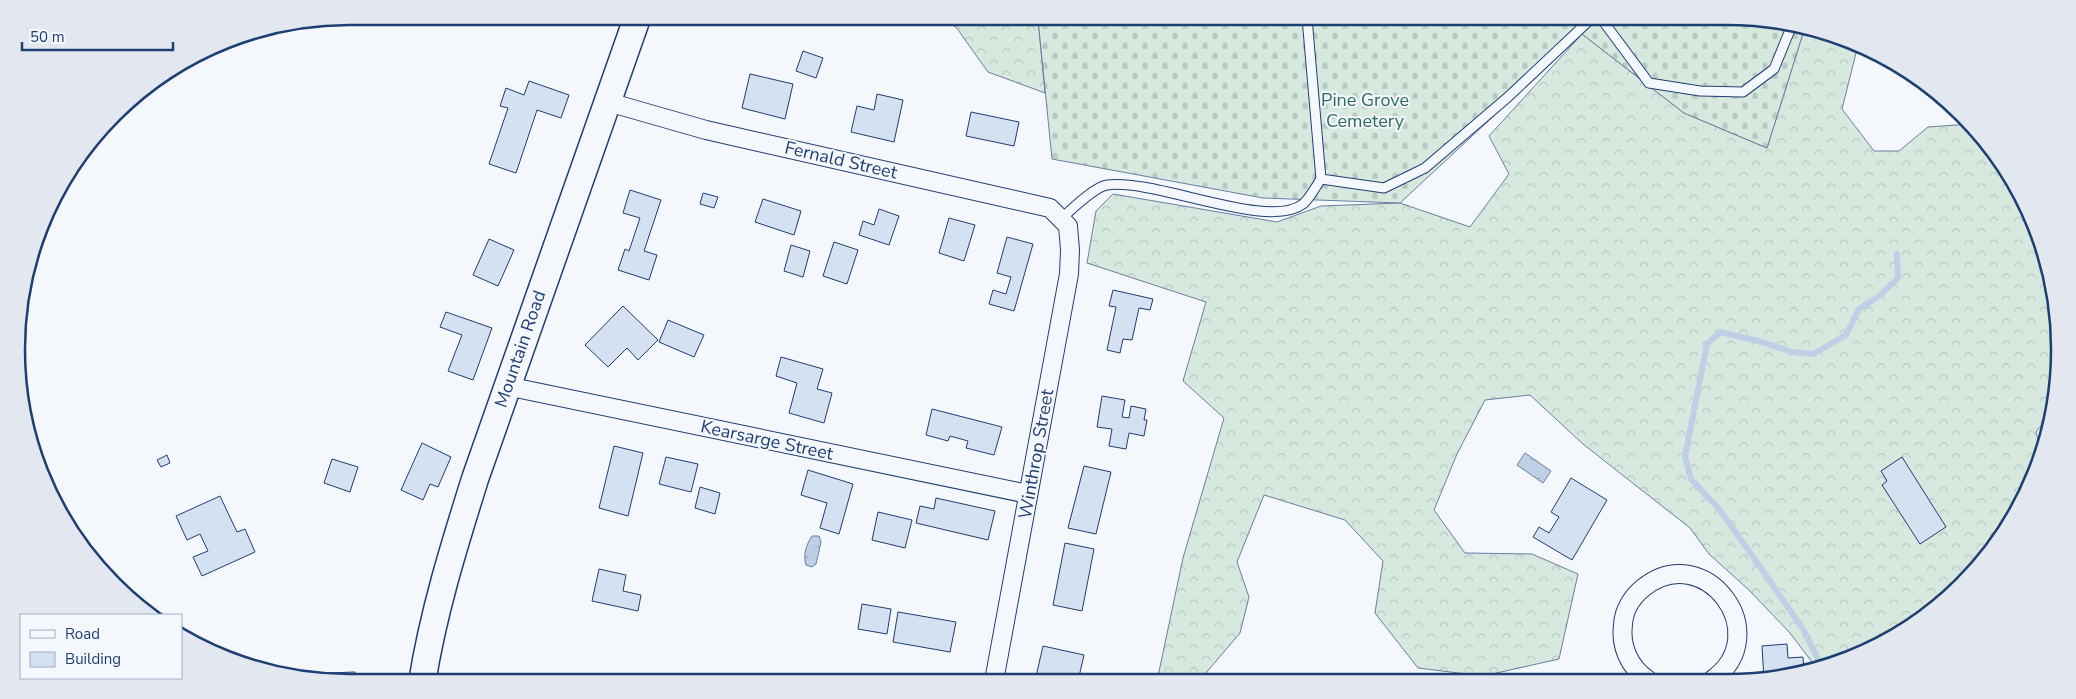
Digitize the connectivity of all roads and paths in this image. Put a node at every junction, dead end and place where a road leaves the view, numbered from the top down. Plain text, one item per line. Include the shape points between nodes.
1 (635, 25) edge
2 (1307, 25) edge
3 (1584, 25) edge
4 (1606, 25) edge
5 (1790, 31) edge
6 (608, 102) junction
7 (1321, 178) junction
8 (1064, 222) junction
9 (507, 386) junction
10 (1028, 494) junction
11 (424, 674) edge
12 (995, 674) edge
13 (1640, 674) edge
14 (1719, 674) edge

1 - 6 main road, Mountain Road
2 - 7 lane
3 - 7 lane via 1425,168 1384,188
4 - 5 lane via 1649,83 1700,91 1743,92 1774,68
6 - 8 street, Fernald Street via 706,130 1050,208
6 - 9 main road, Mountain Road
7 - 8 lane via 1303,203 1289,210 1245,210 1147,186 1105,185 1083,200
8 - 10 street, Winthrop Street via 1070,250 1069,274
9 - 10 street, Kearsarge Street
9 - 11 main road, Mountain Road via 452,553
10 - 12 street, Winthrop Street
13 - 14 street via 1626,653 1622,637 1623,620 1632,600 1648,584 1679,575 1711,584 1726,598 1736,618 1735,650

